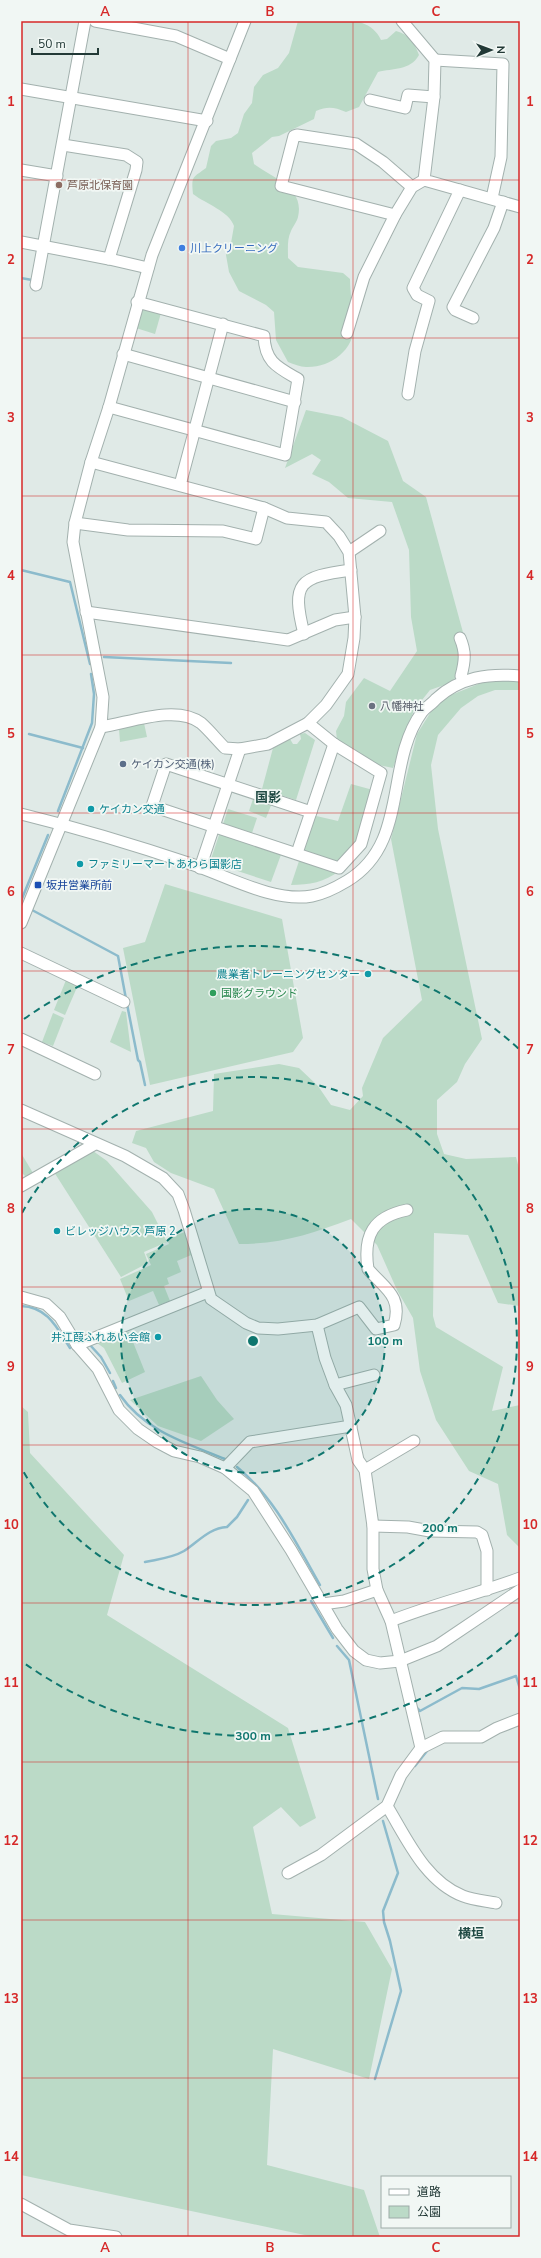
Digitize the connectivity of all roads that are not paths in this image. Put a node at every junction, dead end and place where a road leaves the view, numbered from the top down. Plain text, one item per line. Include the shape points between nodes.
1 (85, 21) edge
2 (95, 21) edge
3 (245, 21) edge
4 (402, 21) edge
5 (161, 26) edge
6 (230, 59) junction
7 (435, 60) junction
8 (21, 89) edge
9 (434, 97) junction
10 (72, 98) junction
11 (370, 100) dead end
12 (207, 121) junction
13 (63, 145) junction
14 (21, 170) edge
15 (57, 176) junction
16 (424, 180) junction
17 (412, 187) junction
18 (460, 190) junction
19 (492, 198) junction
20 (503, 202) junction
21 (520, 207) edge
22 (395, 215) junction
23 (21, 242) edge
24 (43, 246) junction
25 (109, 259) junction
26 (148, 268) junction
27 (36, 285) dead end
28 (138, 302) junction
29 (473, 318) dead end
30 (223, 324) junction
31 (346, 333) dead end
32 (123, 354) junction
33 (208, 378) junction
34 (408, 394) dead end
35 (295, 402) junction
36 (109, 407) junction
37 (195, 431) junction
38 (91, 462) junction
39 (180, 485) junction
40 (264, 508) junction
41 (75, 523) junction
42 (380, 531) dead end
43 (349, 552) junction
44 (351, 570) junction
45 (86, 612) junction
46 (355, 617) junction
47 (304, 634) junction
48 (460, 638) dead end
49 (461, 676) dead end
50 (520, 676) edge
51 (308, 723) junction
52 (101, 727) junction
53 (334, 744) junction
54 (240, 749) junction
55 (228, 785) junction
56 (311, 812) junction
57 (21, 814) edge
58 (62, 824) junction
59 (215, 826) junction
60 (297, 853) junction
61 (200, 868) junction
62 (21, 923) edge
63 (21, 953) edge
64 (124, 1002) dead end
65 (21, 1039) edge
66 (95, 1074) dead end
67 (21, 1110) edge
68 (95, 1144) junction
69 (21, 1186) edge
70 (407, 1210) dead end
71 (208, 1292) junction
72 (21, 1297) edge
73 (318, 1325) junction
74 (77, 1345) junction
75 (374, 1375) dead end
76 (335, 1385) junction
77 (351, 1426) junction
78 (414, 1441) dead end
79 (225, 1468) junction
80 (365, 1470) junction
81 (373, 1526) junction
82 (520, 1578) edge
83 (377, 1590) junction
84 (487, 1590) junction
85 (520, 1590) edge
86 (323, 1604) junction
87 (391, 1621) junction
88 (400, 1661) junction
89 (520, 1719) edge
90 (420, 1748) junction
91 (387, 1806) junction
92 (288, 1873) dead end
93 (496, 1904) dead end
94 (21, 2204) edge
95 (116, 2237) edge

1 - 10 street
2 - 5 street
3 - 6 street
4 - 7 street
5 - 6 street via 176,36
6 - 12 street
7 - 9 street
7 - 19 street via 503,64 501,157
8 - 10 street
9 - 11 street via 408,95 405,108
9 - 16 street
10 - 12 street
10 - 13 street
12 - 26 street
13 - 15 street
13 - 25 street via 126,155 137,162
14 - 15 street
15 - 24 street
16 - 17 street
16 - 18 street
17 - 22 street
17 - 22 street via 383,162 356,144 294,136 281,186
18 - 19 street
18 - 34 street via 413,288 417,295 429,301 415,351
19 - 20 street
20 - 21 street
20 - 29 street via 494,228 453,307
22 - 31 street via 364,277
23 - 24 street
24 - 25 street
24 - 27 street
25 - 26 street
26 - 28 street
28 - 30 street
28 - 32 street
30 - 33 street
30 - 35 street via 264,336 264,351 270,359 279,369 298,379
32 - 33 street
32 - 36 street
33 - 35 street
33 - 37 street
35 - 37 street via 285,455
36 - 37 street
36 - 38 street
37 - 39 street
38 - 39 street
38 - 41 street
39 - 40 street
40 - 41 street via 256,539 223,531 128,530
40 - 43 street via 287,518 326,522
41 - 45 street via 73,542
42 - 43 street
43 - 44 street
44 - 46 street
44 - 47 street via 326,573 309,580 300,588 297,598
45 - 47 street via 288,640
45 - 52 street via 103,697
46 - 47 street via 335,620
46 - 51 street via 348,674 326,705
48 - 49 street via 465,649
50 - 61 street via 490,674 472,678 445,691 423,710 408,738 390,820 379,850 358,874 340,885 312,896 297,897 276,894
51 - 53 street
51 - 54 street via 268,744
52 - 54 street via 169,714 186,715 200,723 224,748
52 - 58 street
53 - 56 street
53 - 60 street via 381,774 361,844 340,868
54 - 55 street
55 - 56 street
55 - 59 street
55 - 59 street via 166,764 152,806
56 - 60 street
57 - 58 street
58 - 61 street
58 - 62 street
59 - 60 street
59 - 61 street
63 - 64 street
65 - 66 street
67 - 68 street
68 - 69 street
68 - 71 street via 125,1156 163,1178 178,1194
70 - 73 street via 390,1214 376,1224 368,1242 366,1257 368,1269 396,1302 398,1312 394,1325 376,1329 359,1307
71 - 73 street via 211,1300 258,1328
71 - 74 street
72 - 74 street via 46,1304 60,1317
73 - 76 street via 325,1358
74 - 79 street via 98,1369 119,1410 138,1429 174,1451 200,1457
75 - 76 street
76 - 77 street via 346,1405
77 - 79 street via 250,1442
77 - 80 street via 358,1460
78 - 80 street
79 - 86 street via 253,1491
80 - 81 street
81 - 83 street via 373,1569
81 - 84 street via 477,1532 482,1535 487,1551
82 - 84 street
83 - 86 street via 344,1601
83 - 87 street
84 - 87 street via 466,1598 431,1605
85 - 88 street via 437,1646
86 - 88 street via 342,1636 354,1651 366,1660 380,1663
87 - 88 street
88 - 90 street
89 - 90 street via 481,1737 443,1736
90 - 91 street via 401,1775
91 - 92 street via 321,1855
91 - 93 street via 418,1857 438,1881 463,1896
94 - 95 street via 69,2230

